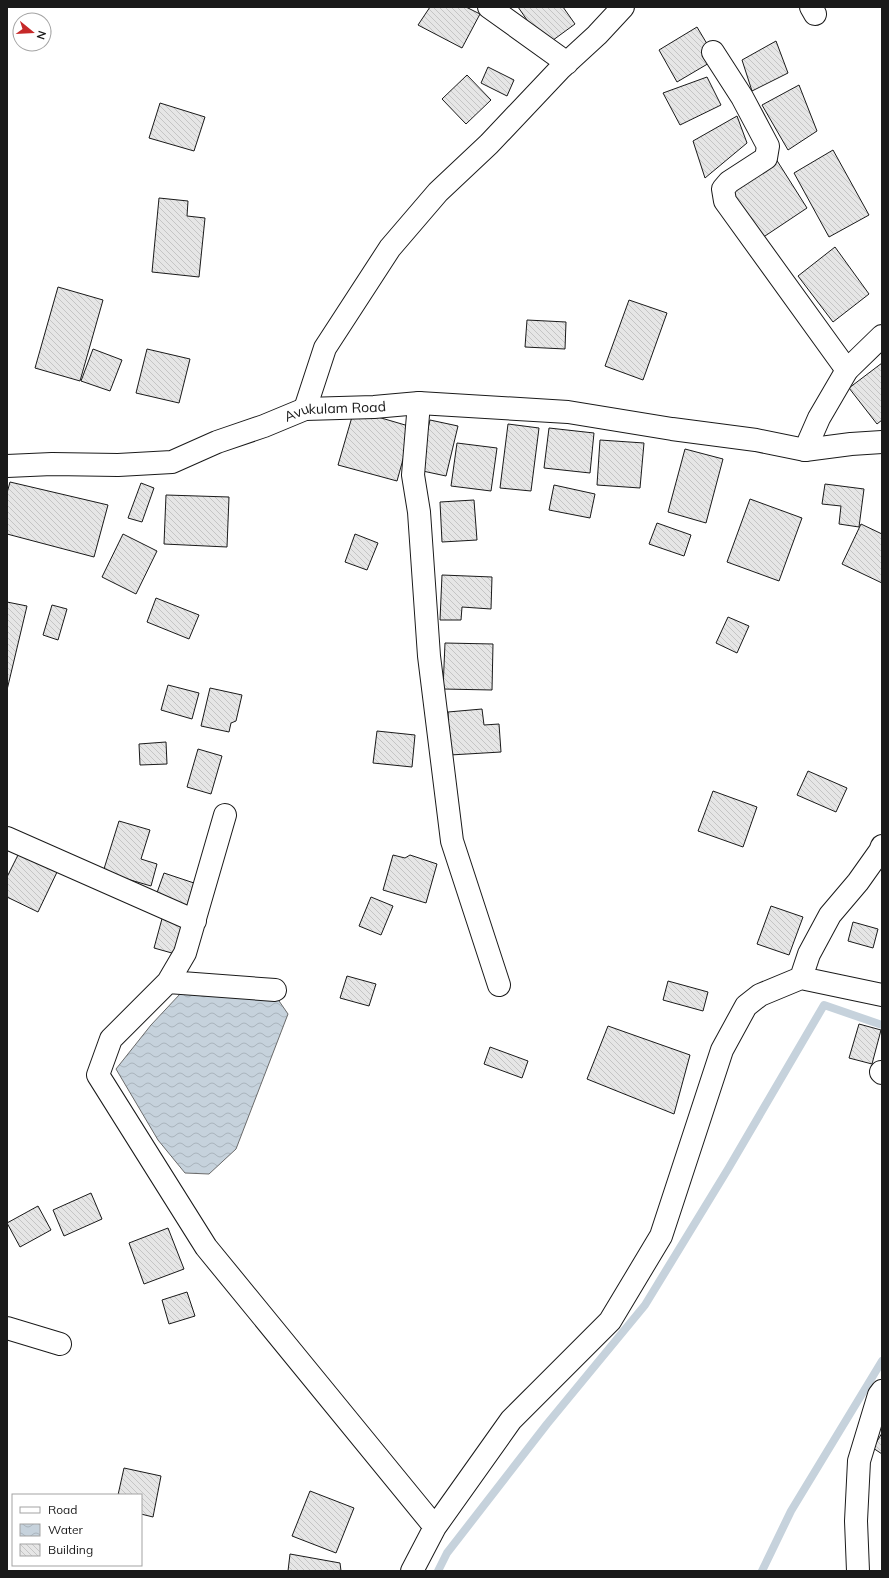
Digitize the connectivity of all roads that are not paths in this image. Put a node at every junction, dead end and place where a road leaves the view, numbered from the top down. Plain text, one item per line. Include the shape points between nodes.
1 (489, 7) edge
2 (623, 7) edge
3 (713, 52) dead end
4 (567, 63) junction
5 (882, 336) edge
6 (847, 370) junction
7 (419, 403) junction
8 (305, 409) junction
9 (882, 442) edge
10 (805, 450) junction
11 (7, 466) edge
12 (225, 815) dead end
13 (7, 838) edge
14 (882, 846) edge
15 (195, 921) junction
16 (801, 978) junction
17 (168, 982) junction
18 (499, 985) dead end
19 (275, 990) dead end
20 (882, 995) edge
21 (7, 1328) edge
22 (60, 1344) dead end
23 (882, 1391) edge
24 (435, 1527) junction
25 (412, 1571) edge
26 (858, 1571) edge

1 - 4 street
2 - 4 street
3 - 6 street via 742,97 768,146 766,158 729,182 723,189 725,201
4 - 8 street via 438,192 390,248 325,348
5 - 6 street
6 - 10 street via 819,418
7 - 8 street, Avukulam Road
7 - 10 street, Avukulam Road via 568,412 756,440
7 - 18 street via 413,475 419,512 429,656 452,841
8 - 11 street, Avukulam Road via 172,462
9 - 10 street, Avukulam Road
12 - 15 street
13 - 15 street
14 - 16 street via 858,882 830,915 809,954
15 - 17 street via 185,953
16 - 20 street
16 - 24 street via 760,995 746,1006 722,1050 661,1236 610,1321 511,1420
17 - 19 street
17 - 24 street via 112,1039 98,1075 206,1246
21 - 22 street
23 - 26 street via 859,1461 856,1521
24 - 25 street

